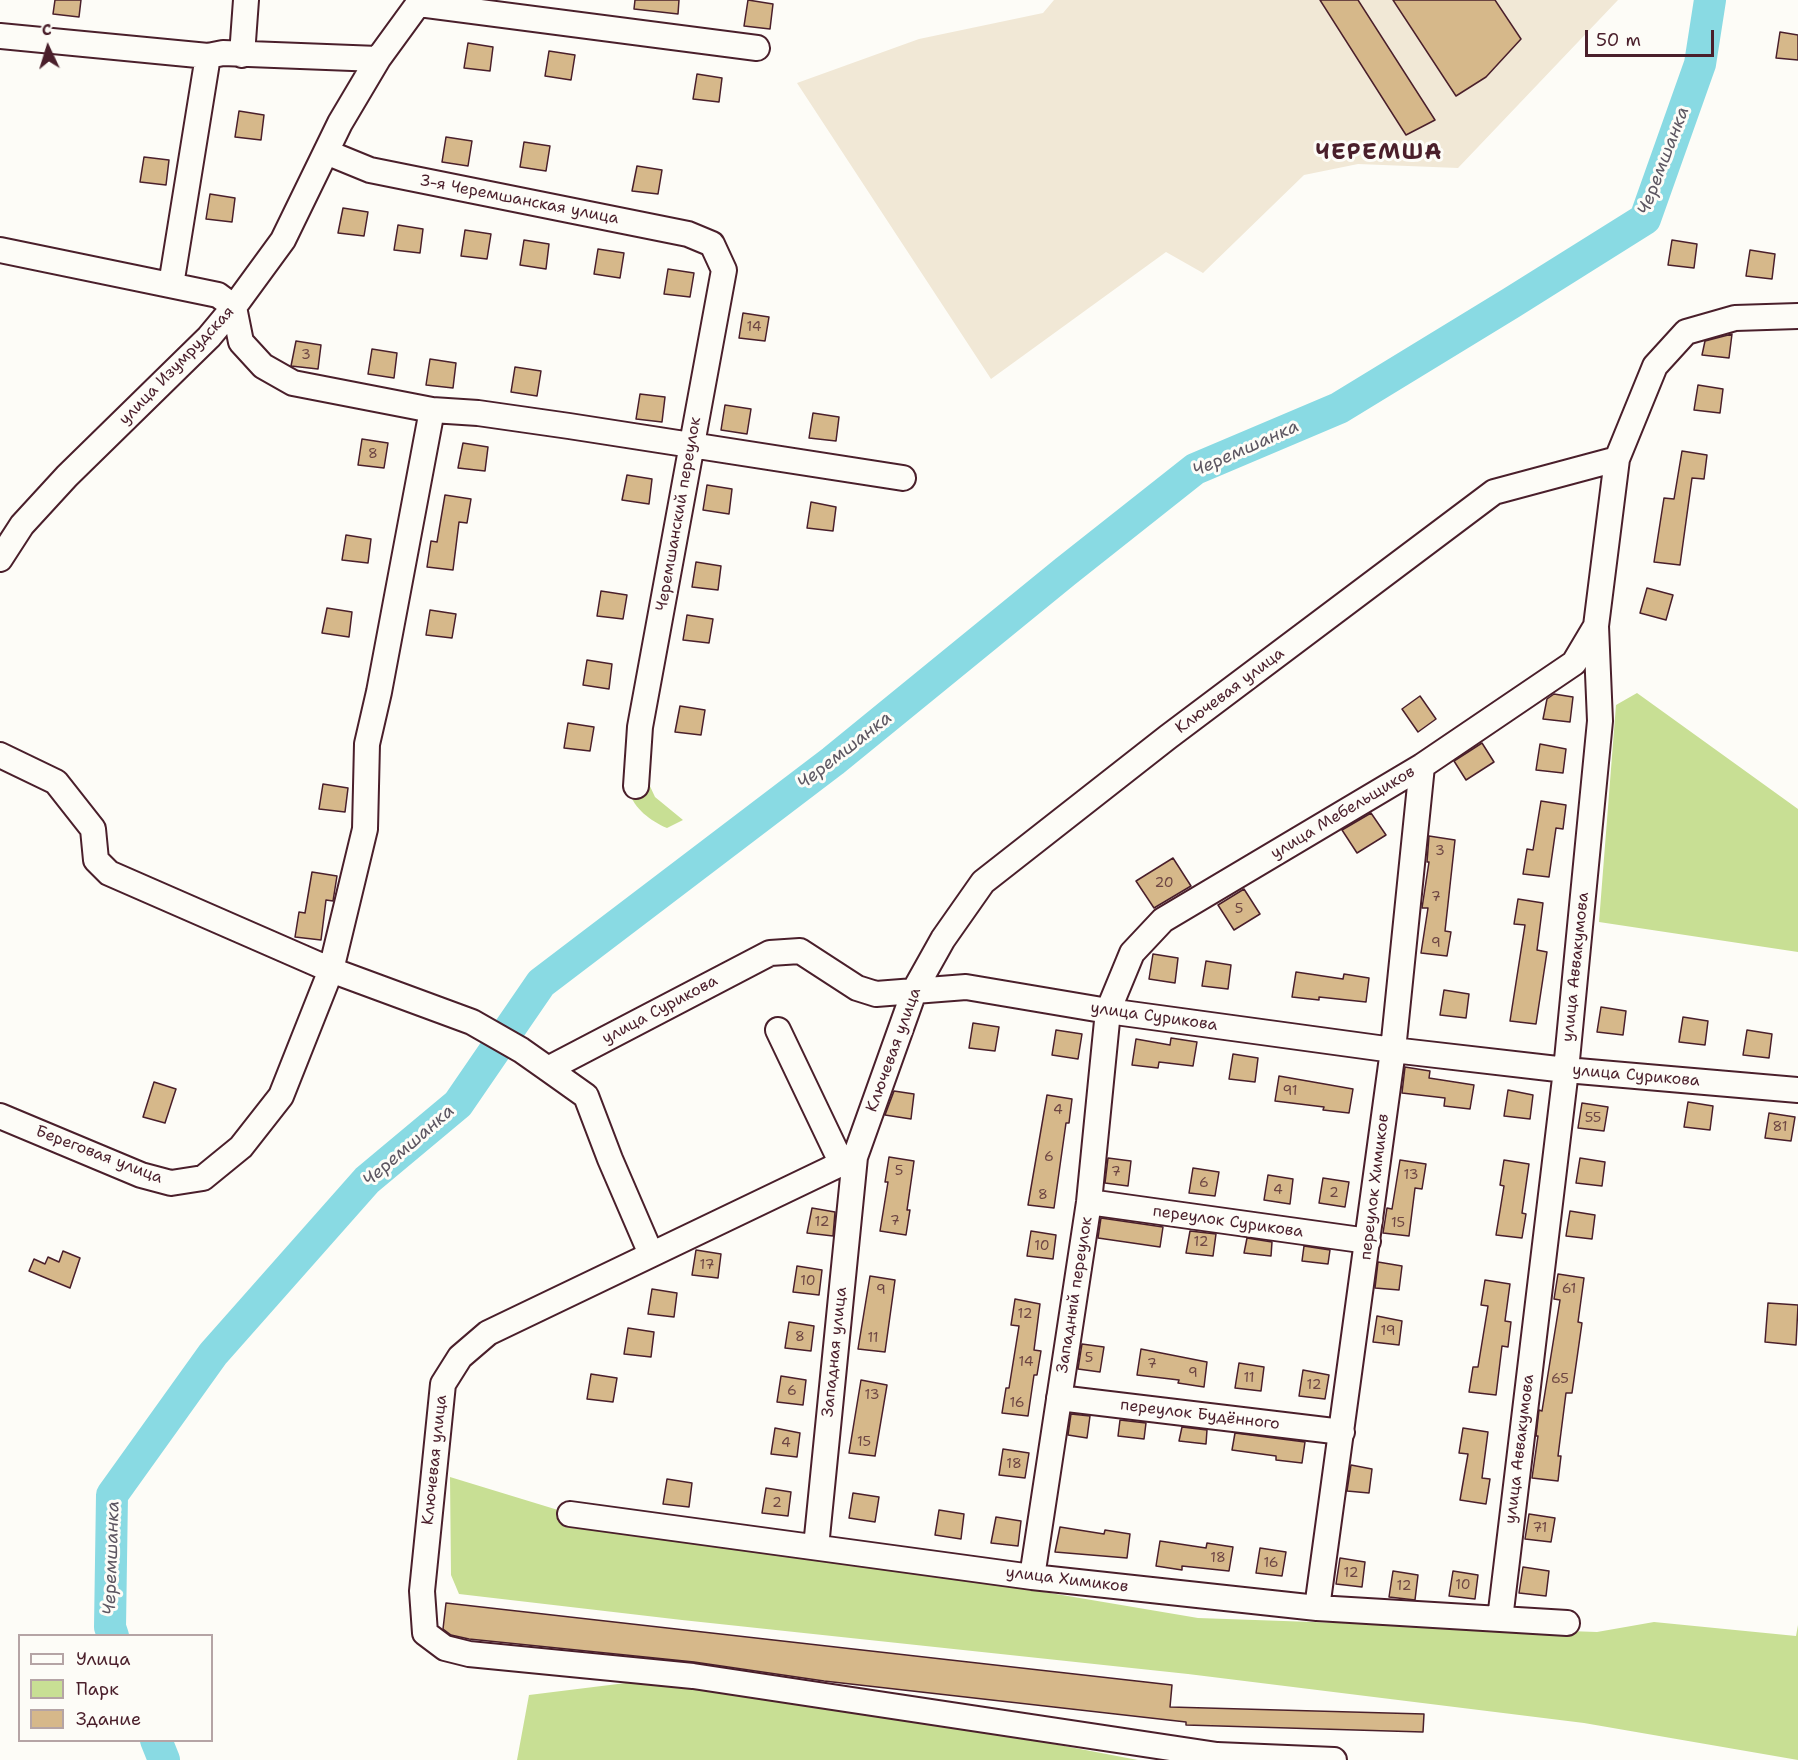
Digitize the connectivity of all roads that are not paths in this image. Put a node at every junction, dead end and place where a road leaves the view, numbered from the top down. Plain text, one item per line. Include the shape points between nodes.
1 (246, 0) edge
2 (420, 2) edge
3 (0, 36) edge
4 (757, 48) dead end
5 (242, 54) junction
6 (208, 56) junction
7 (378, 58) junction
8 (327, 152) junction
9 (712, 244) joint
10 (0, 250) edge
11 (171, 285) junction
12 (234, 307) junction
13 (1798, 316) edge
14 (432, 410) junction
15 (692, 445) junction
16 (1617, 459) junction
17 (903, 478) dead end
18 (0, 559) edge
19 (1596, 626) junction
20 (0, 755) edge
21 (1422, 766) junction
22 (636, 786) dead end
23 (331, 970) junction
24 (915, 989) junction
25 (1108, 1011) junction
26 (778, 1030) dead end
27 (1393, 1050) junction
28 (548, 1069) junction
29 (1566, 1070) junction
30 (1798, 1090) edge
31 (0, 1116) edge
32 (848, 1161) junction
33 (1089, 1202) junction
34 (1368, 1241) junction
35 (651, 1254) junction
36 (1059, 1398) junction
37 (1342, 1432) junction
38 (570, 1514) dead end
39 (816, 1547) junction
40 (1032, 1576) junction
41 (1317, 1608) junction
42 (1500, 1619) junction
43 (1567, 1623) dead end
44 (1334, 1760) edge

1 - 5 street
2 - 4 street
2 - 7 street, улица Изумрудская
3 - 6 street
5 - 6 street
5 - 7 street
6 - 11 street
7 - 8 street, улица Изумрудская
8 - 9 street, 3-я Черемшанская улица via 370,170 688,234
8 - 12 street, улица Изумрудская via 283,240
9 - 15 street, Черемшанский переулок via 724,270
10 - 11 street
11 - 12 street via 218,295
12 - 14 street via 242,342 263,366 292,383
12 - 18 street, улица Изумрудская via 209,337 67,476 22,525
13 - 16 street, улица Аввакумова via 1735,318 1686,332 1655,366
14 - 15 street via 478,413
14 - 23 street, Береговая улица via 367,744 365,829
15 - 17 street
15 - 22 street, Черемшанский переулок via 640,727
16 - 19 street, улица Аввакумова
16 - 24 street, Ключевая улица via 1494,492 1168,737 983,882 943,939
19 - 21 street, улица Мебельщиков via 1574,663
19 - 29 street, улица Аввакумова via 1600,722
20 - 23 street via 56,782 93,829 96,860 109,873
21 - 25 street, улица Мебельщиков via 1163,920 1132,953
21 - 27 street, переулок Химиков
23 - 28 street via 472,1022
23 - 31 street, Береговая улица via 281,1096 241,1147 202,1178 171,1183 141,1175
24 - 25 street, улица Сурикова via 966,987
24 - 28 street, улица Сурикова via 876,994 857,988 800,951 770,953
24 - 32 street, Ключевая улица
25 - 27 street, улица Сурикова
25 - 33 street, Западный переулок
26 - 32 street
27 - 29 street, улица Сурикова
27 - 34 street, переулок Химиков
28 - 35 street via 586,1095
29 - 30 street, улица Сурикова
29 - 42 street, улица Аввакумова
32 - 35 street, Ключевая улица
32 - 39 street, Западная улица
33 - 34 street, переулок Сурикова
33 - 36 street, Западный переулок
34 - 37 street, переулок Химиков
35 - 44 street, Ключевая улица via 488,1333 460,1357 443,1384 422,1591 425,1633 445,1648 469,1654 693,1676 1216,1755
36 - 37 street, переулок Будённого
36 - 40 street, Западный переулок
37 - 41 street, переулок Химиков
38 - 39 street, улица Химиков
39 - 40 street, улица Химиков
40 - 41 street, улица Химиков
41 - 42 street, улица Химиков
42 - 43 street, улица Химиков

